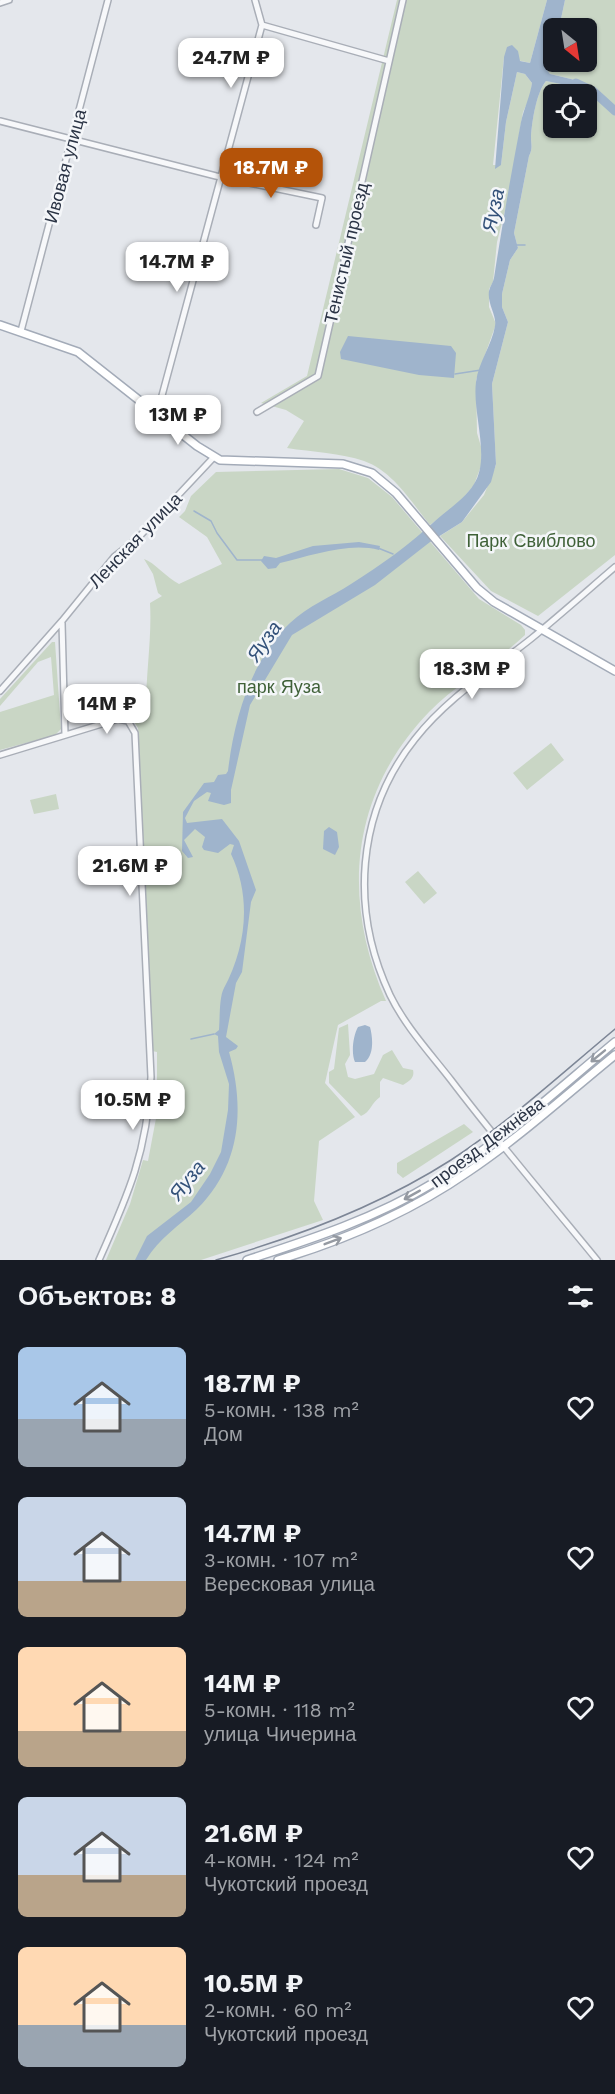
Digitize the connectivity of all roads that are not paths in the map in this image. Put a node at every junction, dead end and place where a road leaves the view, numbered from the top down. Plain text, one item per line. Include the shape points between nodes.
1 (9, 0) edge
2 (108, 0) edge
3 (255, 0) edge
4 (403, 0) edge
5 (0, 3) edge
6 (262, 25) junction
7 (389, 61) junction
8 (0, 121) edge
9 (72, 141) junction
10 (221, 177) junction
11 (316, 225) dead end
12 (0, 325) edge
13 (21, 331) junction
14 (257, 412) dead end
15 (157, 414) junction
16 (214, 457) junction
17 (615, 567) edge
18 (62, 621) junction
19 (541, 630) junction
20 (615, 671) edge
21 (0, 691) edge
22 (65, 735) junction
23 (0, 755) edge
24 (615, 1042) edge
25 (615, 1055) edge
26 (496, 1140) junction
27 (503, 1147) junction
28 (99, 1260) edge
29 (247, 1260) edge
30 (278, 1260) edge
31 (597, 1260) edge

1 - 5 street
2 - 9 street, Ивовая улица
3 - 6 street
4 - 7 street, Тенистый проезд
6 - 7 street
6 - 10 street
7 - 14 street, Тенистый проезд via 318,376
8 - 9 street
9 - 10 street
9 - 13 street, Ивовая улица
10 - 11 street via 322,198
10 - 15 street
12 - 13 main road
13 - 15 main road via 78,352
15 - 16 main road
16 - 18 street, Ленская улица via 137,539 114,557
16 - 19 main road via 357,468 385,483 486,595
17 - 19 street
18 - 21 street, Ленская улица
18 - 22 street
19 - 20 main road
19 - 26 street via 435,716 415,738 387,778 369,827 364,868 369,920 380,970 391,997
22 - 23 street
22 - 28 street via 123,719 135,733 151,1077 134,1179
24 -> 26 main road, проезд Дежнёва
25 - 27 main road, проезд Дежнёва
26 - 27 street
26 -> 29 main road, проезд Дежнёва via 435,1182 382,1211
30 -> 27 main road, проезд Дежнёва via 399,1213
27 - 31 street

